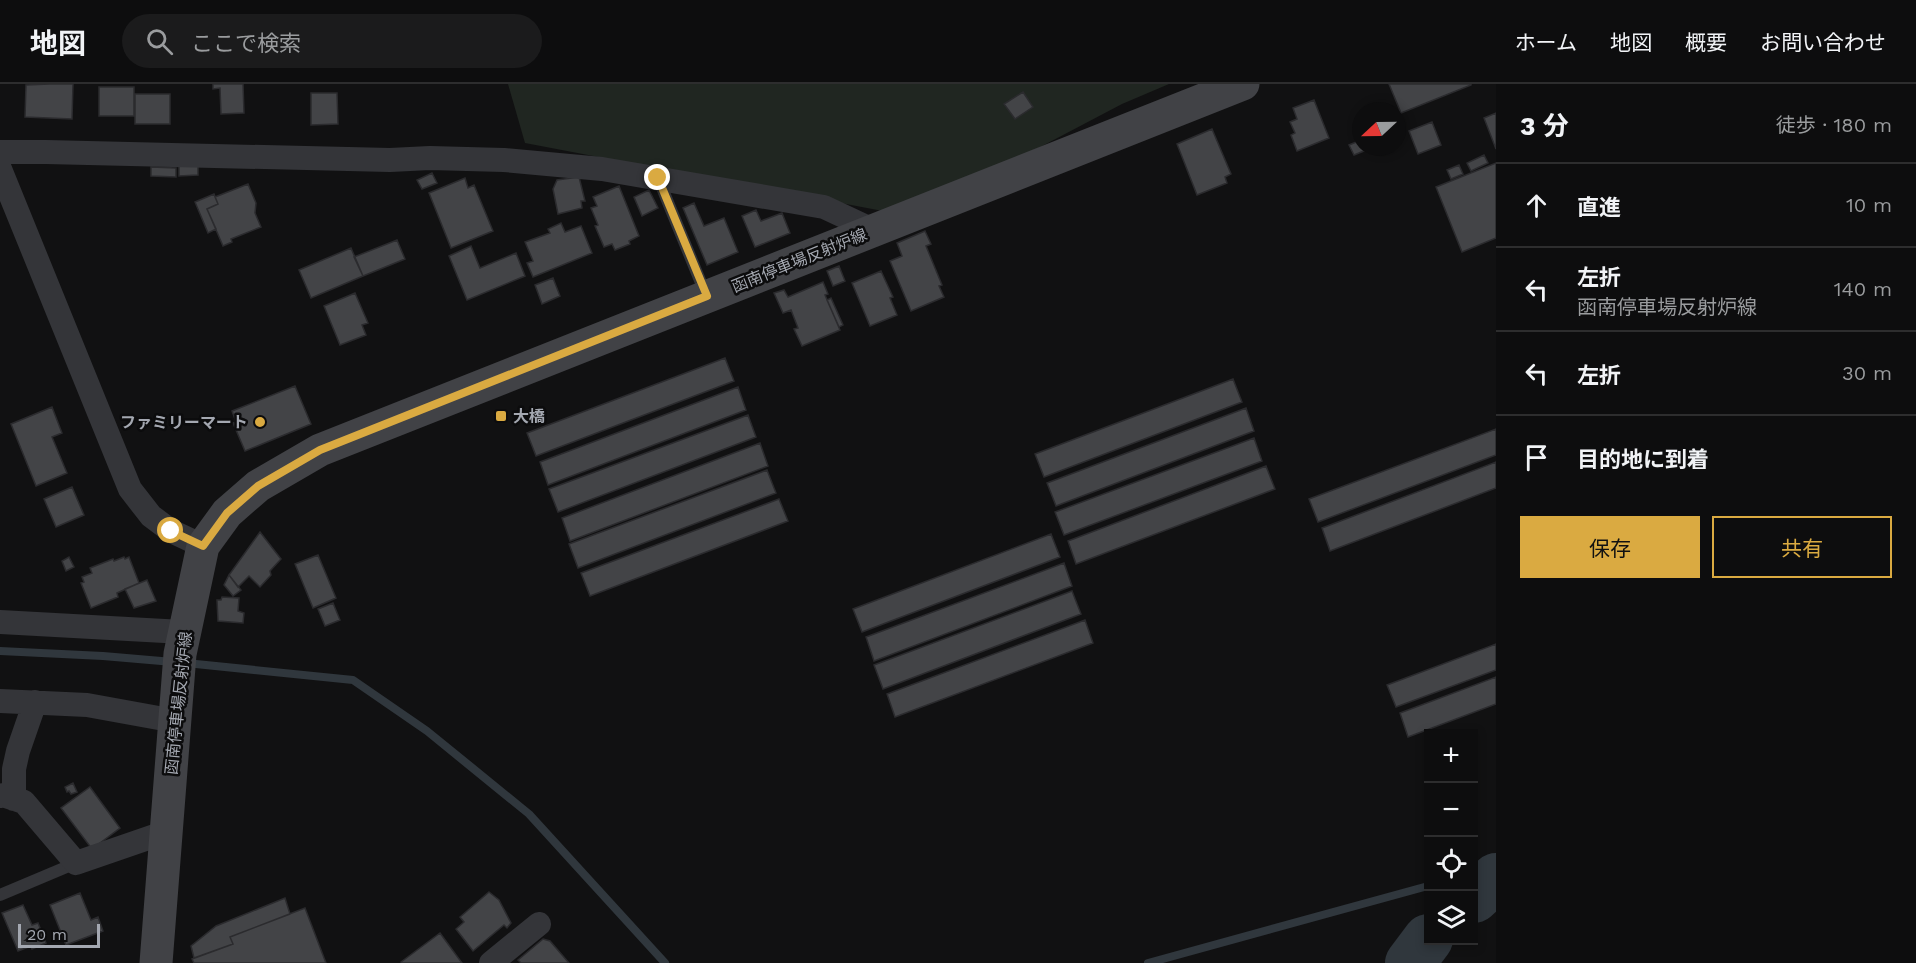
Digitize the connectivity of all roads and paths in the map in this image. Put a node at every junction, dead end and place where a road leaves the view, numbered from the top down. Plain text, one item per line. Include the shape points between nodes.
1 (1243, 84) edge
2 (0, 152) edge
3 (0, 169) edge
4 (658, 178) junction
5 (873, 230) junction
6 (707, 296) junction
7 (203, 546) junction
8 (0, 622) edge
9 (182, 643) junction
10 (0, 701) edge
11 (35, 702) junction
12 (175, 717) junction
13 (7, 797) edge
14 (166, 832) junction
15 (76, 863) junction
16 (0, 895) edge
17 (539, 924) dead end
18 (156, 963) edge
19 (491, 963) edge

1 - 5 main road, 函南停車場反射炉線
2 - 4 street via 504,160 602,168
3 - 7 street via 130,489 151,516
4 - 5 street via 824,207
4 - 6 lane
5 - 6 main road, 函南停車場反射炉線
6 - 7 main road, 函南停車場反射炉線 via 320,450 258,486 227,513
7 - 9 main road, 函南停車場反射炉線
8 - 9 street
9 - 12 main road, 函南停車場反射炉線
10 - 11 street
11 - 12 street
11 - 13 street
12 - 14 main road, 函南停車場反射炉線
13 - 15 street via 24,802
14 - 15 street
14 - 18 main road, 函南停車場反射炉線
15 - 16 lane
17 - 19 street

